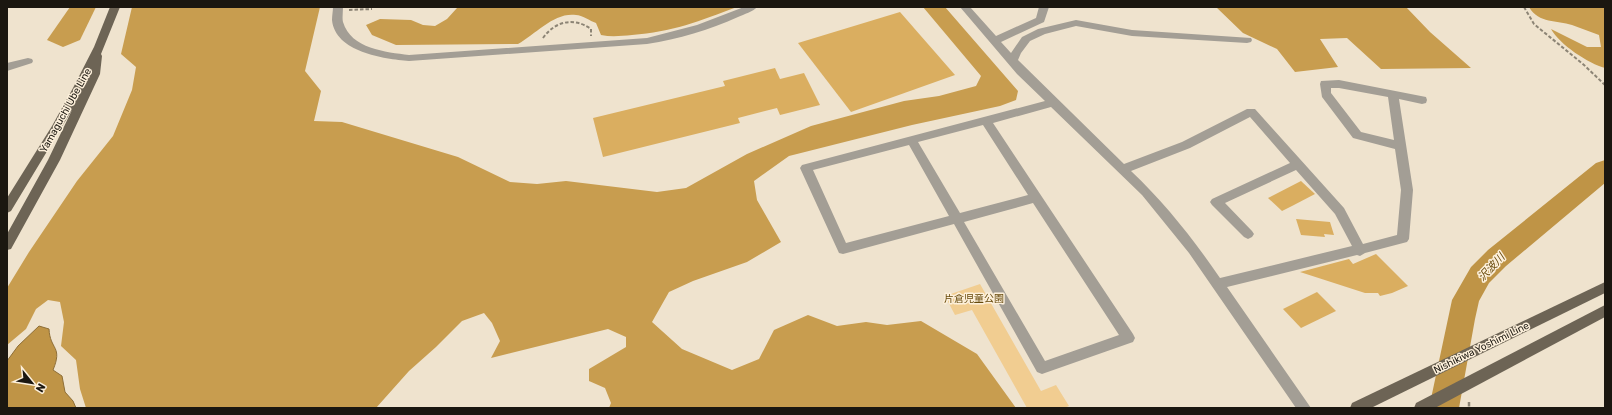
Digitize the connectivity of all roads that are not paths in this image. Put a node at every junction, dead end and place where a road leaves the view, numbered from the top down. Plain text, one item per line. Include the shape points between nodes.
1 (115, 7) edge
2 (752, 7) edge
3 (965, 7) edge
4 (1044, 7) edge
5 (342, 9) edge
6 (1247, 40) dead end
7 (995, 41) junction
8 (99, 47) junction
9 (1012, 61) junction
10 (28, 62) dead end
11 (7, 67) edge
12 (1392, 94) junction
13 (1422, 100) dead end
14 (1052, 103) junction
15 (986, 121) junction
16 (912, 141) junction
17 (1400, 146) junction
18 (1298, 164) junction
19 (1124, 169) junction
20 (1035, 198) junction
21 (7, 208) edge
22 (956, 219) junction
23 (1248, 234) dead end
24 (7, 245) edge
25 (1360, 251) junction
26 (1218, 284) junction
27 (1605, 287) edge
28 (1605, 311) edge
29 (1424, 407) edge
30 (1304, 408) edge
31 (1357, 408) edge

1 - 8 main road, Yamaguchi Ube Line
2 - 5 street via 708,27 653,40 409,58 377,55 352,42 344,34 337,20
3 - 7 street
4 - 7 street via 1040,20
6 - 9 street via 1132,33 1076,23 1042,31 1026,39
7 - 9 street
8 - 21 main road, Yamaguchi Ube Line via 56,128
8 - 24 main road via 95,74 54,160
9 - 14 street
10 - 11 street
12 - 13 street
12 - 17 street
12 - 17 street via 1339,84 1325,84 1326,94 1357,136
14 - 15 street
14 - 19 street
15 - 16 street
15 - 20 street
16 - 22 street
16 - 22 street via 806,168 843,249
17 - 25 street via 1407,190 1403,239
18 - 19 street via 1250,112 1186,146
18 - 23 street via 1216,202
18 - 25 street via 1340,211
19 - 26 street via 1177,227
20 - 22 street
20 - 22 street via 1128,338 1042,368
25 - 26 street
26 - 30 street
27 - 31 main road, Nishikiwa Yoshimi Line
28 - 29 main road

